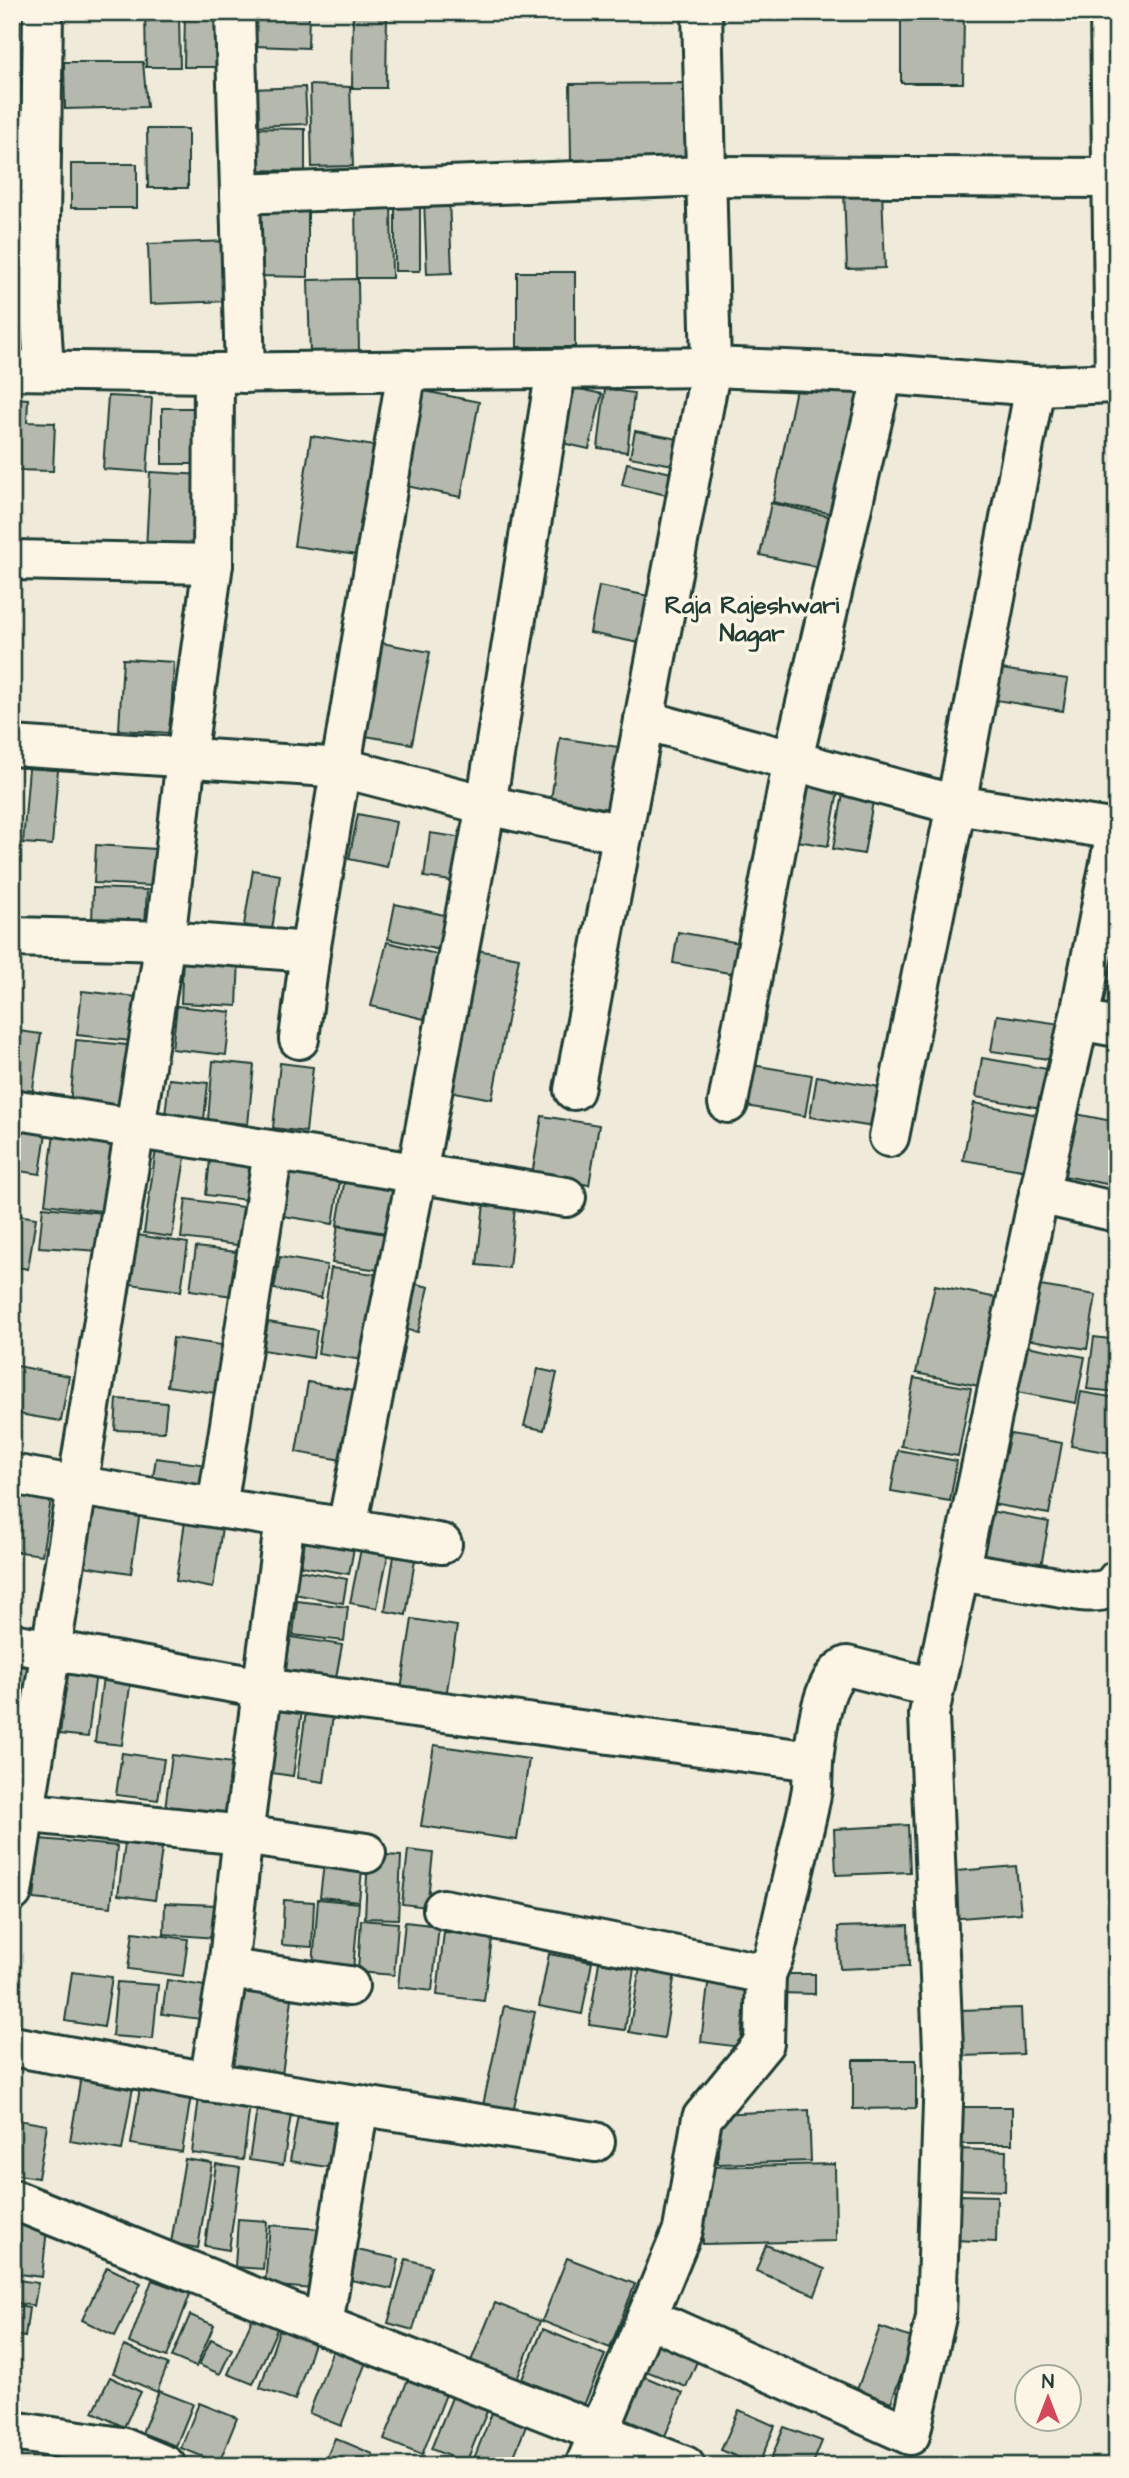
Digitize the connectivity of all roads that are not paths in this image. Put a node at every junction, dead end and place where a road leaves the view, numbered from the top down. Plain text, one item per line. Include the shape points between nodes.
1 (43, 12) edge
2 (235, 12) edge
3 (702, 12) edge
4 (1110, 12) edge
5 (706, 176) junction
6 (1112, 178) junction
7 (240, 194) junction
8 (711, 367) junction
9 (556, 369) junction
10 (28, 370) edge
11 (407, 370) junction
12 (230, 373) junction
13 (883, 374) junction
14 (1116, 382) edge
15 (1035, 386) junction
16 (12, 560) edge
17 (212, 564) junction
18 (645, 720) junction
19 (12, 747) edge
20 (186, 758) junction
21 (793, 759) junction
22 (342, 768) junction
23 (956, 804) junction
24 (486, 805) junction
25 (1116, 829) edge
26 (623, 834) junction
27 (12, 937) edge
28 (165, 941) junction
29 (310, 952) junction
30 (1079, 1020) junction
31 (1117, 1027) edge
32 (299, 1039) dead end
33 (575, 1090) dead end
34 (728, 1103) dead end
35 (12, 1109) edge
36 (134, 1128) junction
37 (889, 1137) dead end
38 (274, 1152) junction
39 (417, 1173) junction
40 (1039, 1194) junction
41 (566, 1197) dead end
42 (1117, 1212) edge
43 (12, 1474) edge
44 (76, 1486) junction
45 (217, 1507) junction
46 (285, 1518) junction
47 (347, 1527) junction
48 (442, 1544) dead end
49 (959, 1571) junction
50 (1117, 1580) edge
51 (12, 1643) edge
52 (53, 1648) junction
53 (262, 1688) junction
54 (934, 1688) junction
55 (813, 1761) junction
56 (18, 1812) edge
57 (243, 1835) junction
58 (366, 1853) dead end
59 (12, 1892) edge
60 (443, 1909) dead end
61 (228, 1969) junction
62 (766, 1974) junction
63 (349, 1986) dead end
64 (12, 2046) edge
65 (209, 2082) junction
66 (359, 2105) junction
67 (595, 2142) dead end
68 (12, 2199) edge
69 (647, 2317) junction
70 (323, 2325) junction
71 (12, 2431) edge
72 (592, 2449) edge
73 (166, 2466) edge
74 (685, 2466) edge

1 - 10 street via 39,289
2 - 7 street
3 - 5 street
4 - 6 street
5 - 6 street
5 - 7 street
5 - 8 street
6 - 14 street
7 - 12 street
8 - 9 street
8 - 13 street
8 - 18 street
9 - 11 street
9 - 24 street
10 - 12 street
11 - 12 street
11 - 22 street
12 - 17 street
13 - 15 street
13 - 21 street
14 - 15 street
15 - 23 street
16 - 17 street
17 - 20 street
18 - 21 street
18 - 26 street
19 - 20 street
20 - 22 street
20 - 28 street
21 - 23 street
21 - 34 street
22 - 24 street
22 - 29 street
23 - 25 street
23 - 37 street
24 - 26 street
24 - 39 street
25 - 30 street
26 - 33 street
27 - 28 street
28 - 29 street
28 - 36 street
29 - 32 street
30 - 31 street
30 - 40 street
35 - 36 street
36 - 38 street
36 - 44 street
38 - 39 street
38 - 45 street
39 - 41 street
39 - 47 street
40 - 42 street
40 - 49 street
43 - 44 street
44 - 45 street
44 - 52 street
45 - 46 street
46 - 47 street
46 - 53 street
47 - 48 street
49 - 50 street via 1098,1592
49 - 54 street
51 - 52 street
52 - 53 street
52 - 56 street
53 - 55 street
53 - 57 street
54 - 55 street via 847,1666 839,1670 819,1718
54 - 69 street via 929,1714 944,2073 936,2317 910,2435
55 - 62 street via 808,1810
56 - 57 street
56 - 59 street
57 - 58 street
57 - 61 street
60 - 62 street
61 - 63 street
61 - 65 street
62 - 69 street via 764,2043 702,2118 683,2230
64 - 65 street
65 - 66 street
66 - 67 street
66 - 70 street
68 - 70 street
69 - 72 street
70 - 72 street
71 - 73 street via 121,2447
72 - 74 street

